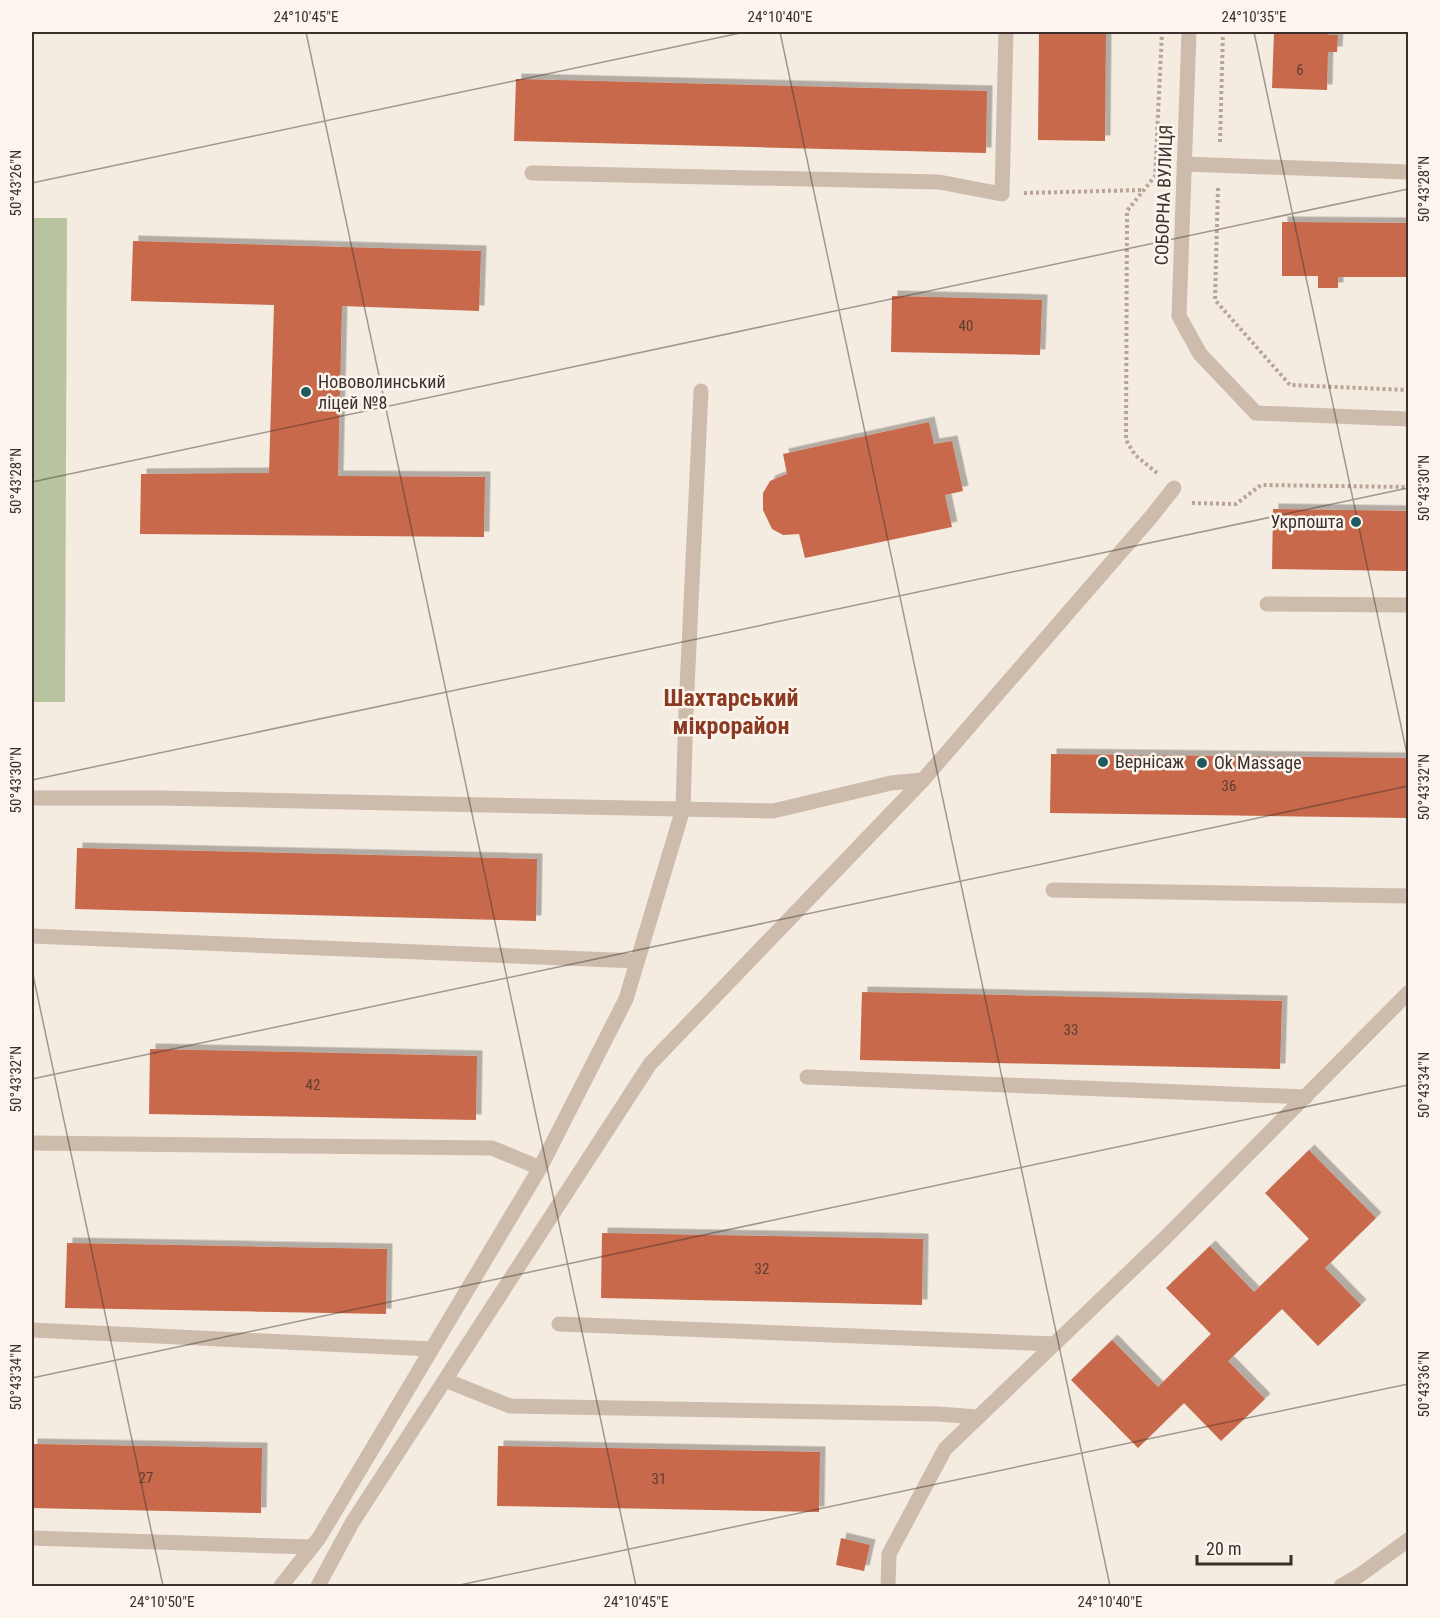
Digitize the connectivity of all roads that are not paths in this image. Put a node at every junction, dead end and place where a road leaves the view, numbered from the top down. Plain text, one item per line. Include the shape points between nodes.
1 (1006, 32) edge
2 (1189, 32) edge
3 (1184, 164) junction
4 (1408, 172) edge
5 (532, 173) dead end
6 (701, 391) dead end
7 (1408, 419) edge
8 (1174, 488) road end
9 (1267, 604) dead end
10 (1408, 605) edge
11 (923, 780) junction
12 (32, 798) edge
13 (683, 809) junction
14 (1053, 890) dead end
15 (1408, 896) edge
16 (32, 936) edge
17 (637, 961) junction
18 (1408, 993) edge
19 (807, 1077) dead end
20 (1305, 1097) junction
21 (32, 1143) edge
22 (540, 1168) junction
23 (560, 1324) dead end
24 (32, 1330) edge
25 (1055, 1344) junction
26 (431, 1349) junction
27 (445, 1380) junction
28 (978, 1417) junction
29 (32, 1538) edge
30 (1408, 1540) edge
31 (312, 1547) junction
32 (282, 1587) edge
33 (318, 1587) edge
34 (888, 1587) edge
35 (1341, 1587) edge

1 - 5 street via 1002,194 939,182
2 - 3 street, СОБОРНА ВУЛИЦЯ
3 - 4 street
3 - 7 street, СОБОРНА ВУЛИЦЯ via 1179,316 1200,354 1256,413
6 - 13 street
8 - 11 street
9 - 10 street
11 - 13 street via 891,783 772,811
11 - 27 street via 650,1064
12 - 13 street
13 - 17 street
14 - 15 street
16 - 17 street
17 - 22 street via 626,999
18 - 20 street
19 - 20 street
20 - 25 street
21 - 22 street via 492,1148
22 - 26 street
23 - 25 street
24 - 26 street
25 - 28 street
26 - 31 street
27 - 28 street via 510,1406
27 - 33 street via 352,1523
28 - 34 street via 945,1449 888,1554
29 - 31 street
30 - 35 street
31 - 32 street

